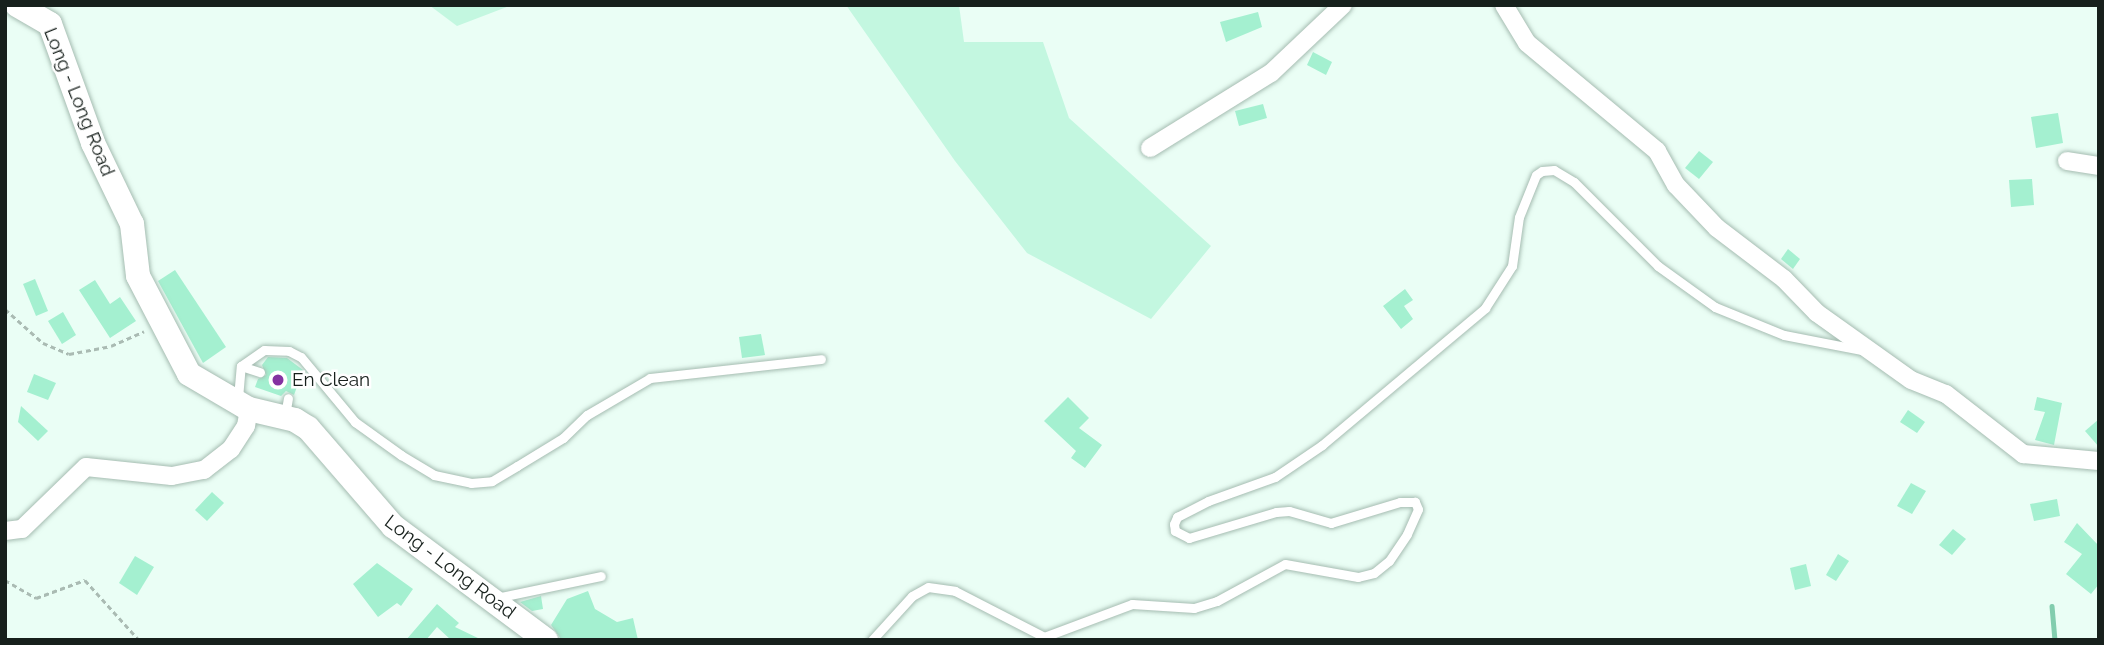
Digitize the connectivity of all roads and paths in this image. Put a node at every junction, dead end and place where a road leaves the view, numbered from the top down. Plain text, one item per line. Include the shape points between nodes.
1 (17, 5) edge
2 (1343, 5) edge
3 (1504, 5) edge
4 (1150, 148) dead end
5 (2067, 161) dead end
6 (2099, 166) edge
7 (5, 309) edge
8 (159, 324) junction
9 (1873, 352) junction
10 (821, 359) dead end
11 (241, 366) junction
12 (260, 372) dead end
13 (243, 407) junction
14 (2099, 461) edge
15 (5, 531) edge
16 (601, 576) dead end
17 (5, 580) edge
18 (491, 599) junction
19 (139, 640) edge
20 (546, 640) edge
21 (872, 640) edge

1 - 8 main road, Long - Long Road via 50,23 93,143 132,224 138,276
2 - 4 street via 1271,73
3 - 9 street via 1527,43 1657,151 1676,185 1717,228 1784,279 1817,313
5 - 6 street
7 - 8 path via 43,343 69,354 111,346
8 - 13 main road, Long - Long Road via 189,374
9 - 14 street via 1911,380 1946,394 2023,454
9 - 21 lane via 1784,335 1715,307 1658,266 1574,182 1555,170 1542,171 1536,174 1520,217 1512,266 1485,308 1322,445 1275,477 1208,501 1177,517 1174,524 1175,531 1189,538 1276,512 1289,511 1331,523 1400,502 1415,502 1418,509 1407,534 1389,561 1374,573 1358,577 1285,564 1217,601 1194,608 1132,604 1044,637 955,592 928,587 912,596
10 - 11 lane via 650,378 492,481 471,483 434,475 365,428 301,357 289,351 264,350
11 - 12 lane
11 - 13 lane
13 - 15 street via 246,426 231,449 204,470 172,476 86,467 22,529
13 - 18 main road, Long - Long Road via 286,408 309,428 393,526
16 - 18 lane
17 - 19 path via 36,598 85,580
18 - 20 main road, Long - Long Road

